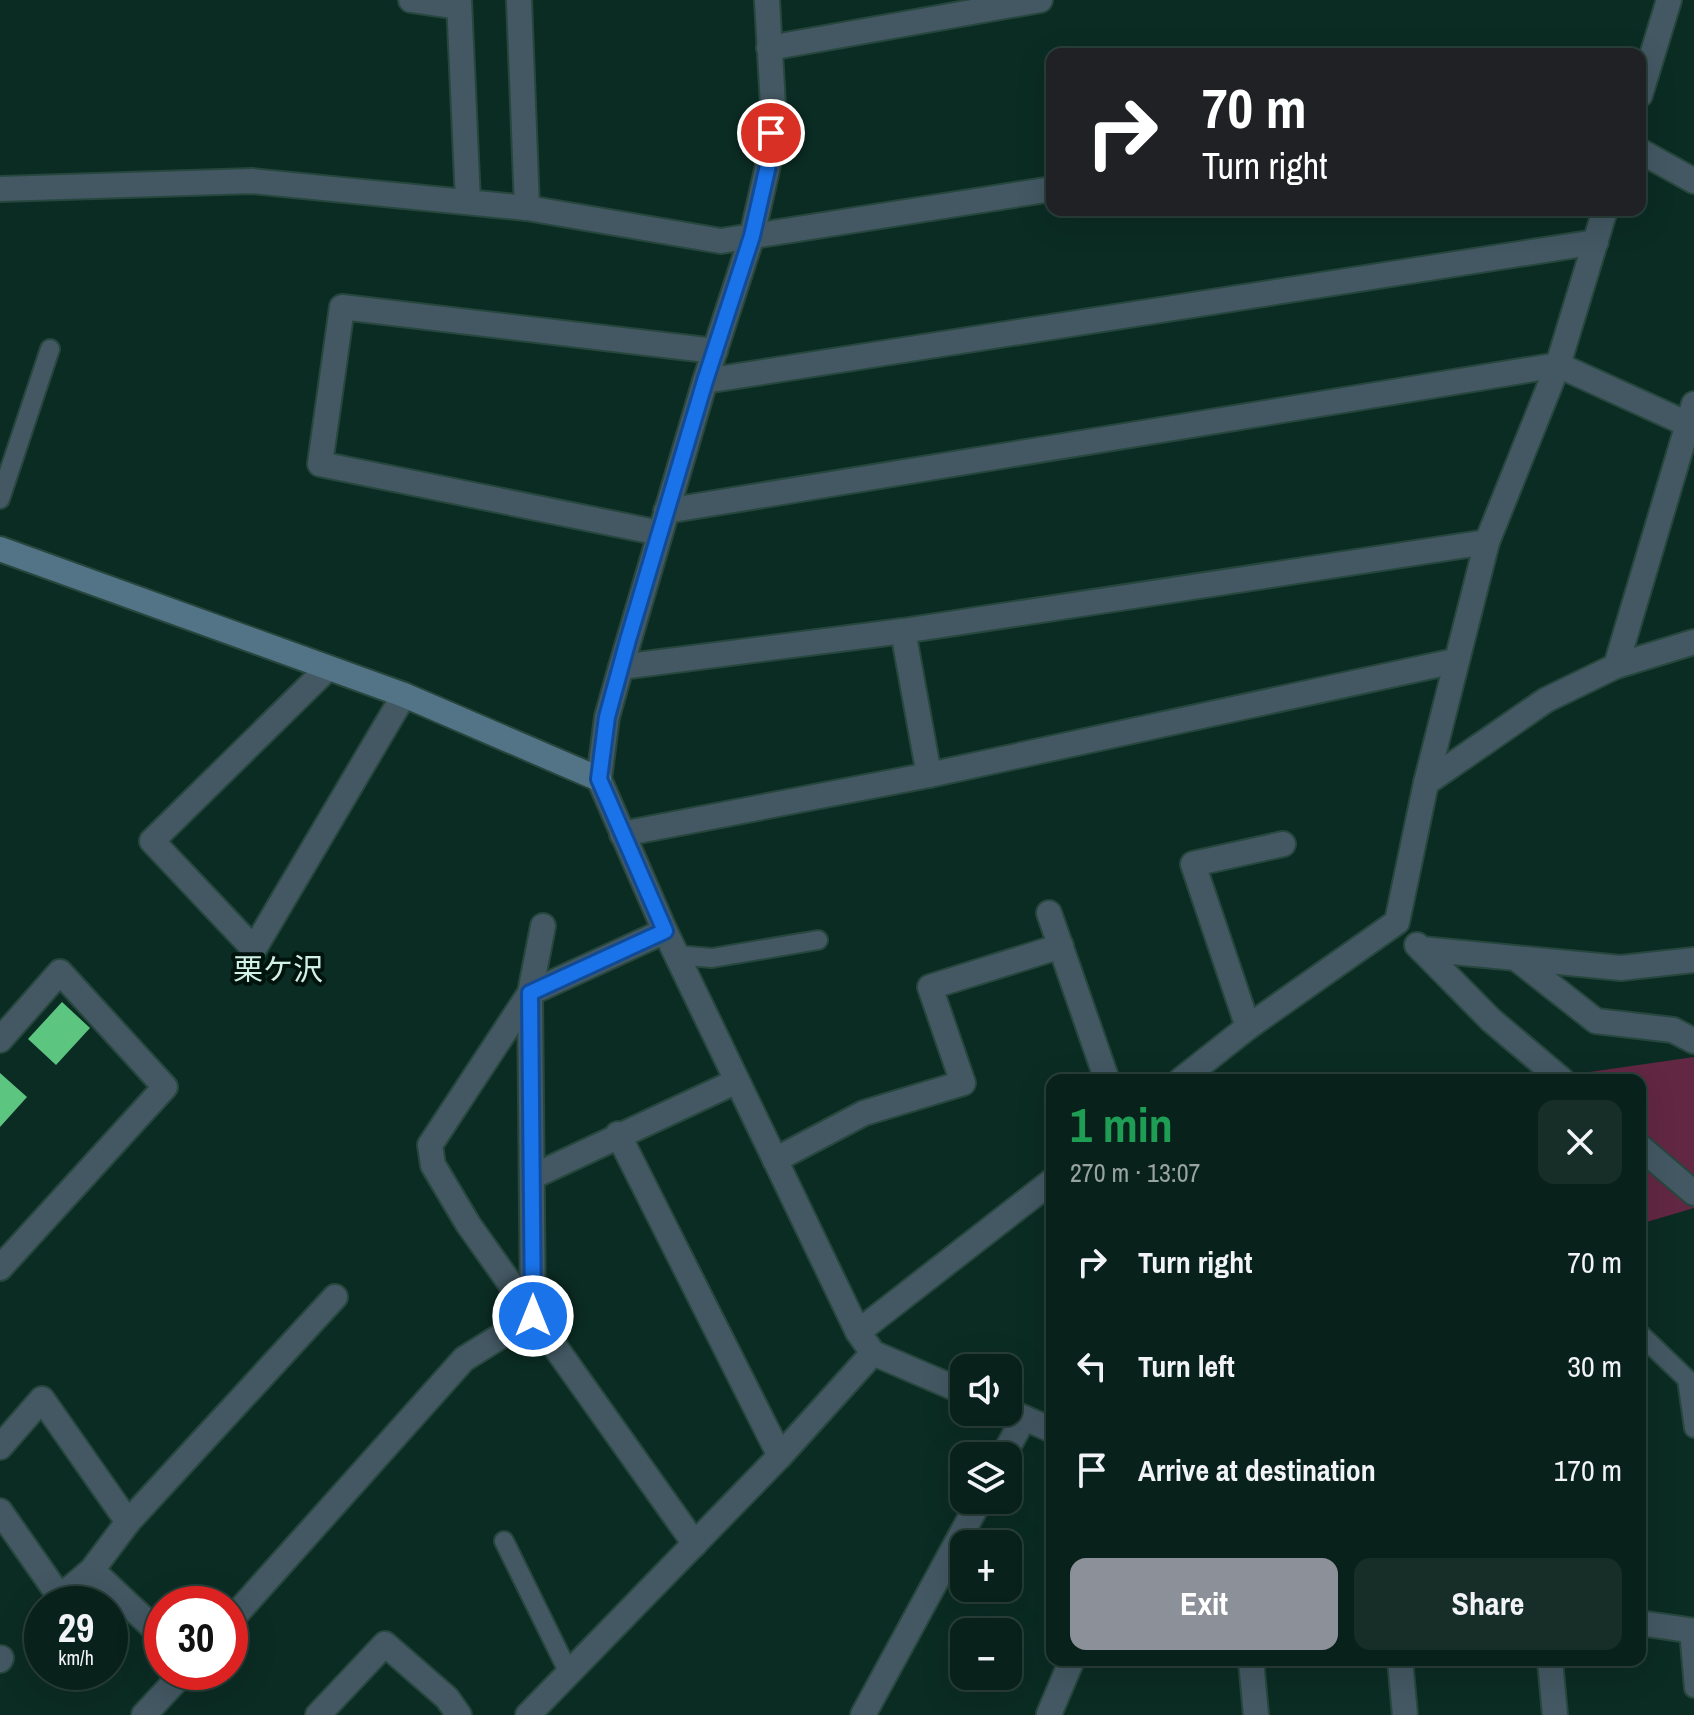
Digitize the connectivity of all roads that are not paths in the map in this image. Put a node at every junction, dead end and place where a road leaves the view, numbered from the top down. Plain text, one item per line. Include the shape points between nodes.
1 (411, 0) edge
2 (519, 0) edge
3 (767, 0) edge
4 (1040, 0) edge
5 (1669, 0) edge
6 (459, 4) edge
7 (769, 48) junction
8 (1646, 75) edge
9 (1646, 154) edge
10 (1694, 181) edge
11 (0, 189) edge
12 (1046, 190) edge
13 (468, 202) junction
14 (527, 208) junction
15 (1603, 216) edge
16 (752, 236) junction
17 (1596, 242) junction
18 (50, 349) dead end
19 (715, 351) junction
20 (1558, 365) junction
21 (705, 381) junction
22 (1692, 418) edge
23 (0, 499) edge
24 (663, 522) junction
25 (1487, 542) junction
26 (4, 557) edge
27 (903, 631) junction
28 (1694, 642) edge
29 (1455, 661) junction
30 (1616, 666) junction
31 (621, 667) junction
32 (328, 668) junction
33 (404, 695) junction
34 (929, 775) junction
35 (599, 779) junction
36 (1426, 783) junction
37 (622, 834) junction
38 (1283, 844) dead end
39 (1049, 913) dead end
40 (1397, 922) junction
41 (543, 926) dead end
42 (665, 931) junction
43 (818, 940) dead end
44 (1061, 946) junction
45 (1421, 949) junction
46 (676, 955) junction
47 (1517, 959) junction
48 (1694, 960) edge
49 (530, 993) junction
50 (1248, 1027) junction
51 (0, 1040) edge
52 (1694, 1041) edge
53 (1105, 1074) edge
54 (1189, 1074) edge
55 (1555, 1074) edge
56 (737, 1081) junction
57 (618, 1134) junction
58 (1646, 1152) edge
59 (775, 1160) junction
60 (534, 1176) junction
61 (1046, 1186) edge
62 (1694, 1193) edge
63 (0, 1268) edge
64 (335, 1297) dead end
65 (533, 1316) junction
66 (858, 1332) junction
67 (1646, 1340) edge
68 (873, 1353) junction
69 (950, 1386) edge
70 (1022, 1417) edge
71 (1046, 1427) edge
72 (1694, 1428) edge
73 (0, 1447) edge
74 (780, 1456) junction
75 (0, 1511) edge
76 (972, 1514) edge
77 (128, 1522) junction
78 (504, 1541) dead end
79 (695, 1544) junction
80 (92, 1570) junction
81 (248, 1601) edge
82 (144, 1619) edge
83 (1646, 1624) edge
84 (1692, 1630) edge
85 (1069, 1666) edge
86 (1252, 1666) edge
87 (1401, 1666) edge
88 (1551, 1666) edge
89 (568, 1671) junction
90 (1694, 1688) edge
91 (167, 1690) edge
92 (1049, 1714) edge
93 (144, 1715) edge
94 (318, 1715) edge
95 (459, 1715) edge
96 (528, 1715) edge
97 (863, 1715) edge
98 (1256, 1715) edge
99 (1405, 1715) edge
100 (1555, 1715) edge

1 - 6 street
2 - 14 street
3 - 7 street
4 - 7 street
5 - 8 street
6 - 13 street
7 - 16 street via 769,161
9 - 10 street
11 - 13 street via 252,181
12 - 16 street
13 - 14 street
14 - 16 street via 721,241
15 - 17 street
16 - 19 street
17 - 20 street
17 - 21 street
18 - 23 lane
19 - 21 street
19 - 24 street via 342,307 320,464
20 - 22 street
20 - 24 street
20 - 25 street
21 - 24 street
22 - 30 street
24 - 31 street
25 - 27 street
25 - 29 street
26 - 32 street
27 - 31 street
27 - 34 street
28 - 30 street
29 - 34 street
29 - 36 street
30 - 36 street via 1546,700
31 - 35 street via 607,717
32 - 33 street
32 - 33 street via 152,841 254,949
33 - 35 street
34 - 37 street
35 - 37 street
36 - 40 street
37 - 42 street
38 - 50 street via 1193,864
39 - 44 street
40 - 45 street
40 - 50 street
41 - 49 street
42 - 46 street
42 - 49 street
43 - 46 lane via 712,958
44 - 53 street
44 - 59 street via 930,987 963,1083 864,1113
45 - 47 street
45 - 55 street via 1491,1020
46 - 56 street
47 - 48 street via 1621,968
47 - 52 street via 1596,1021 1673,1030
49 - 60 street
49 - 65 street via 430,1145 433,1165 468,1224
50 - 54 street
51 - 63 street via 60,972 165,1087
56 - 57 street
56 - 59 street
57 - 60 street
57 - 74 street
58 - 62 street
59 - 66 street
60 - 65 street
61 - 66 street
64 - 77 street
65 - 79 street
65 - 81 street via 464,1359
66 - 68 street
67 - 72 lane via 1687,1379
68 - 69 street
68 - 74 street
70 - 71 street
73 - 77 street via 42,1399
74 - 79 street
75 - 80 street via 60,1597
76 - 97 street
77 - 80 street
78 - 89 lane
79 - 89 street
80 - 82 street
83 - 84 street
84 - 90 lane
85 - 92 street
86 - 98 street
87 - 99 street
88 - 100 street
89 - 96 street
91 - 93 street
94 - 95 street via 385,1644

